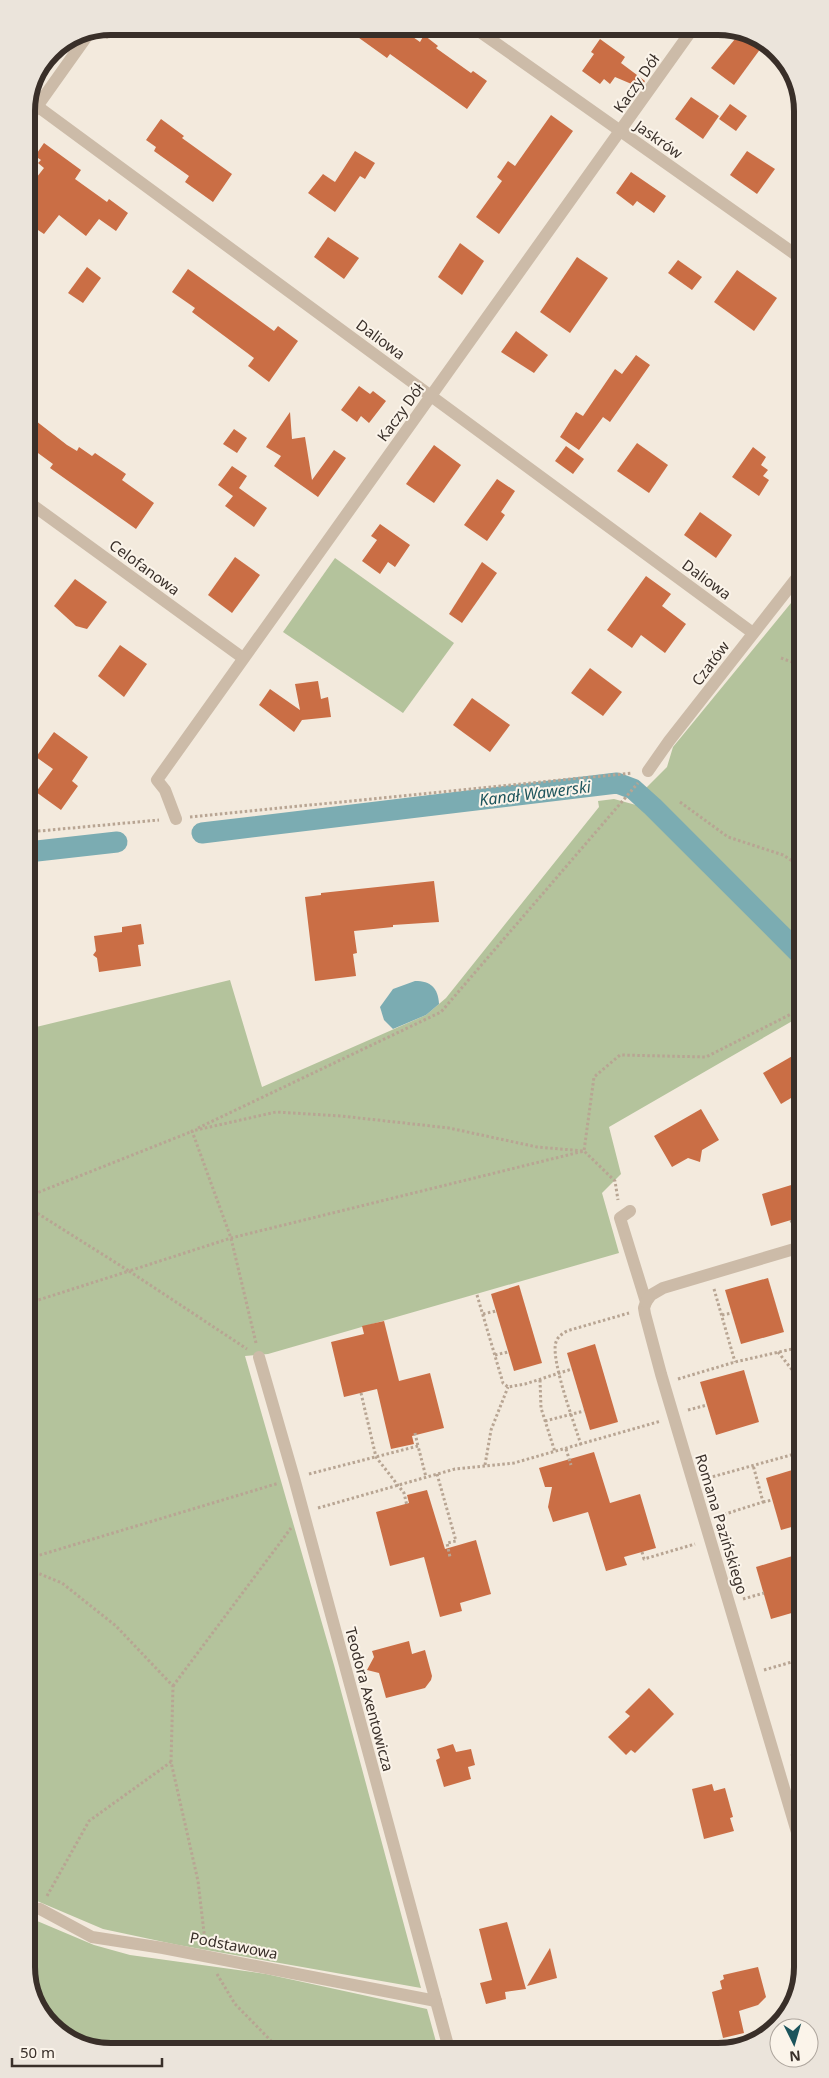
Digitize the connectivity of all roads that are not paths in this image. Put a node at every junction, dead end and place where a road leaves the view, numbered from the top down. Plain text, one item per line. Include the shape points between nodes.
1 (484, 35) edge
2 (688, 35) edge
3 (84, 40) edge
4 (38, 106) junction
5 (35, 110) edge
6 (621, 132) junction
7 (794, 253) edge
8 (432, 396) junction
9 (35, 507) edge
10 (794, 582) edge
11 (753, 633) junction
12 (243, 658) junction
13 (648, 771) road end
14 (176, 819) road end
15 (625, 1214) road end
16 (794, 1249) edge
17 (645, 1305) junction
18 (259, 1357) road end
19 (794, 1801) edge
20 (35, 1909) edge
21 (436, 2001) junction
22 (447, 2043) edge

1 - 6 street, Jaskrów
2 - 6 street, Kaczy Dół
3 - 4 street
4 - 5 street
4 - 8 street, Daliowa
6 - 7 street, Jaskrów
6 - 8 street, Kaczy Dół
8 - 11 street, Daliowa
8 - 12 street, Kaczy Dół
9 - 12 street, Celofanowa
10 - 11 street, Czatów
11 - 13 street, Czatów
12 - 14 street, Kaczy Dół via 157,780 165,790
15 - 17 street, Romana Pazińskiego
16 - 17 street via 663,1288 651,1295
17 - 19 street, Romana Pazińskiego via 673,1418 750,1673
18 - 21 street, Teodora Axentowicza
20 - 21 street, Podstawowa via 92,1937
21 - 22 street, Teodora Axentowicza

